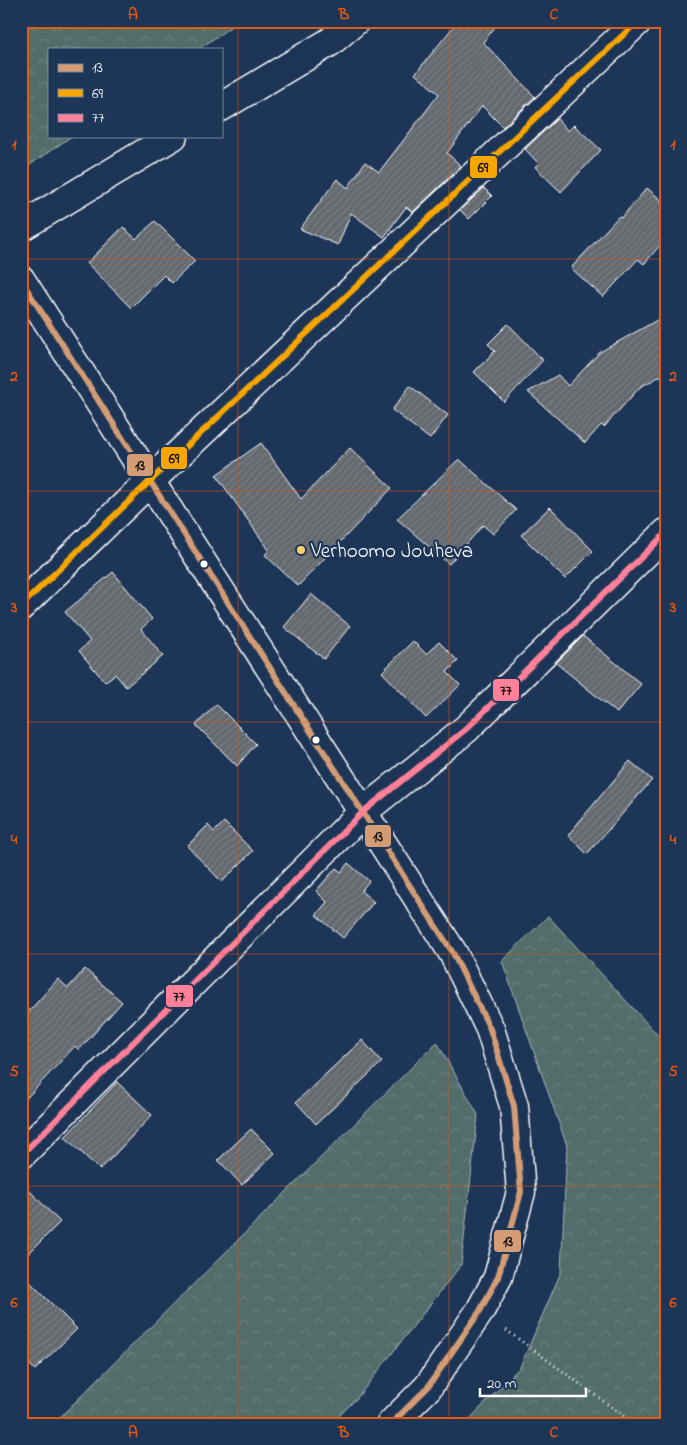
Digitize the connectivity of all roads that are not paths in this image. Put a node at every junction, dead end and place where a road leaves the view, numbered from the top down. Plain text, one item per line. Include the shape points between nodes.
1 (355, 21) edge
2 (638, 21) edge
3 (222, 107) edge
4 (170, 138) edge
5 (21, 227) edge
6 (21, 280) edge
7 (149, 482) junction
8 (666, 534) edge
9 (21, 606) edge
10 (364, 811) junction
11 (21, 1155) edge
12 (391, 1424) edge

1 - 3 street via 330,42
2 - 7 street
4 - 5 street
6 - 7 street
7 - 9 street
7 - 10 street
8 - 10 street via 466,728
10 - 11 street
10 - 12 street via 453,952 490,1029 514,1106 521,1192 498,1277 480,1311 428,1387

